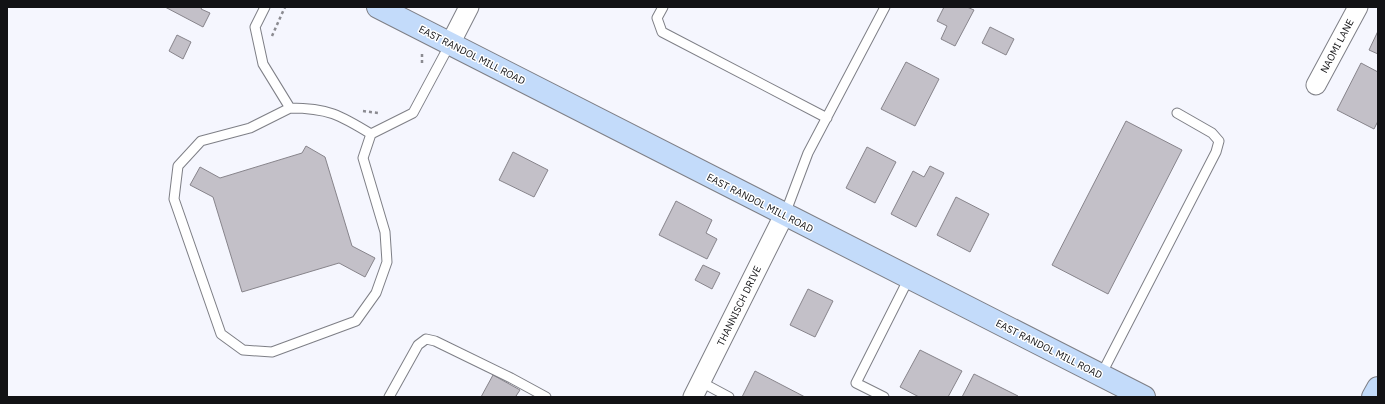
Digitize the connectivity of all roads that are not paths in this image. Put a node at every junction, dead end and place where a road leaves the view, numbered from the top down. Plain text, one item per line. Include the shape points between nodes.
1 (265, 7) edge
2 (378, 7) edge
3 (470, 7) edge
4 (663, 7) edge
5 (885, 7) edge
6 (1358, 7) edge
7 (450, 44) junction
8 (1316, 85) dead end
9 (290, 108) junction
10 (1177, 113) dead end
11 (827, 118) junction
12 (371, 134) junction
13 (784, 215) junction
14 (909, 278) junction
15 (1101, 375) junction
16 (1378, 388) edge
17 (697, 390) edge
18 (389, 397) edge
19 (546, 397) edge
20 (730, 397) edge
21 (884, 397) edge
22 (1144, 397) edge
23 (1373, 397) edge

1 - 9 lane via 255,27 263,64
2 - 7 main road, EAST RANDOL MILL ROAD
3 - 7 street
4 - 11 lane via 657,18 662,32
5 - 11 lane
6 - 8 street, NAOMI LANE
7 - 12 lane via 414,114
7 - 13 main road, EAST RANDOL MILL ROAD
9 - 12 lane via 317,108 342,117
9 - 12 lane via 250,128 201,141 178,166 174,199 221,334 243,350 272,352 356,321 376,293 387,262 385,232 363,158
10 - 15 lane via 1212,133 1219,141 1216,152
11 - 13 lane via 808,153
13 - 14 main road, EAST RANDOL MILL ROAD
13 - 17 street, THANNISCH DRIVE
14 - 15 main road, EAST RANDOL MILL ROAD
14 - 21 lane via 856,383
15 - 22 main road, EAST RANDOL MILL ROAD
16 - 23 main road
17 - 20 lane
18 - 19 lane via 418,346 426,339 435,341

